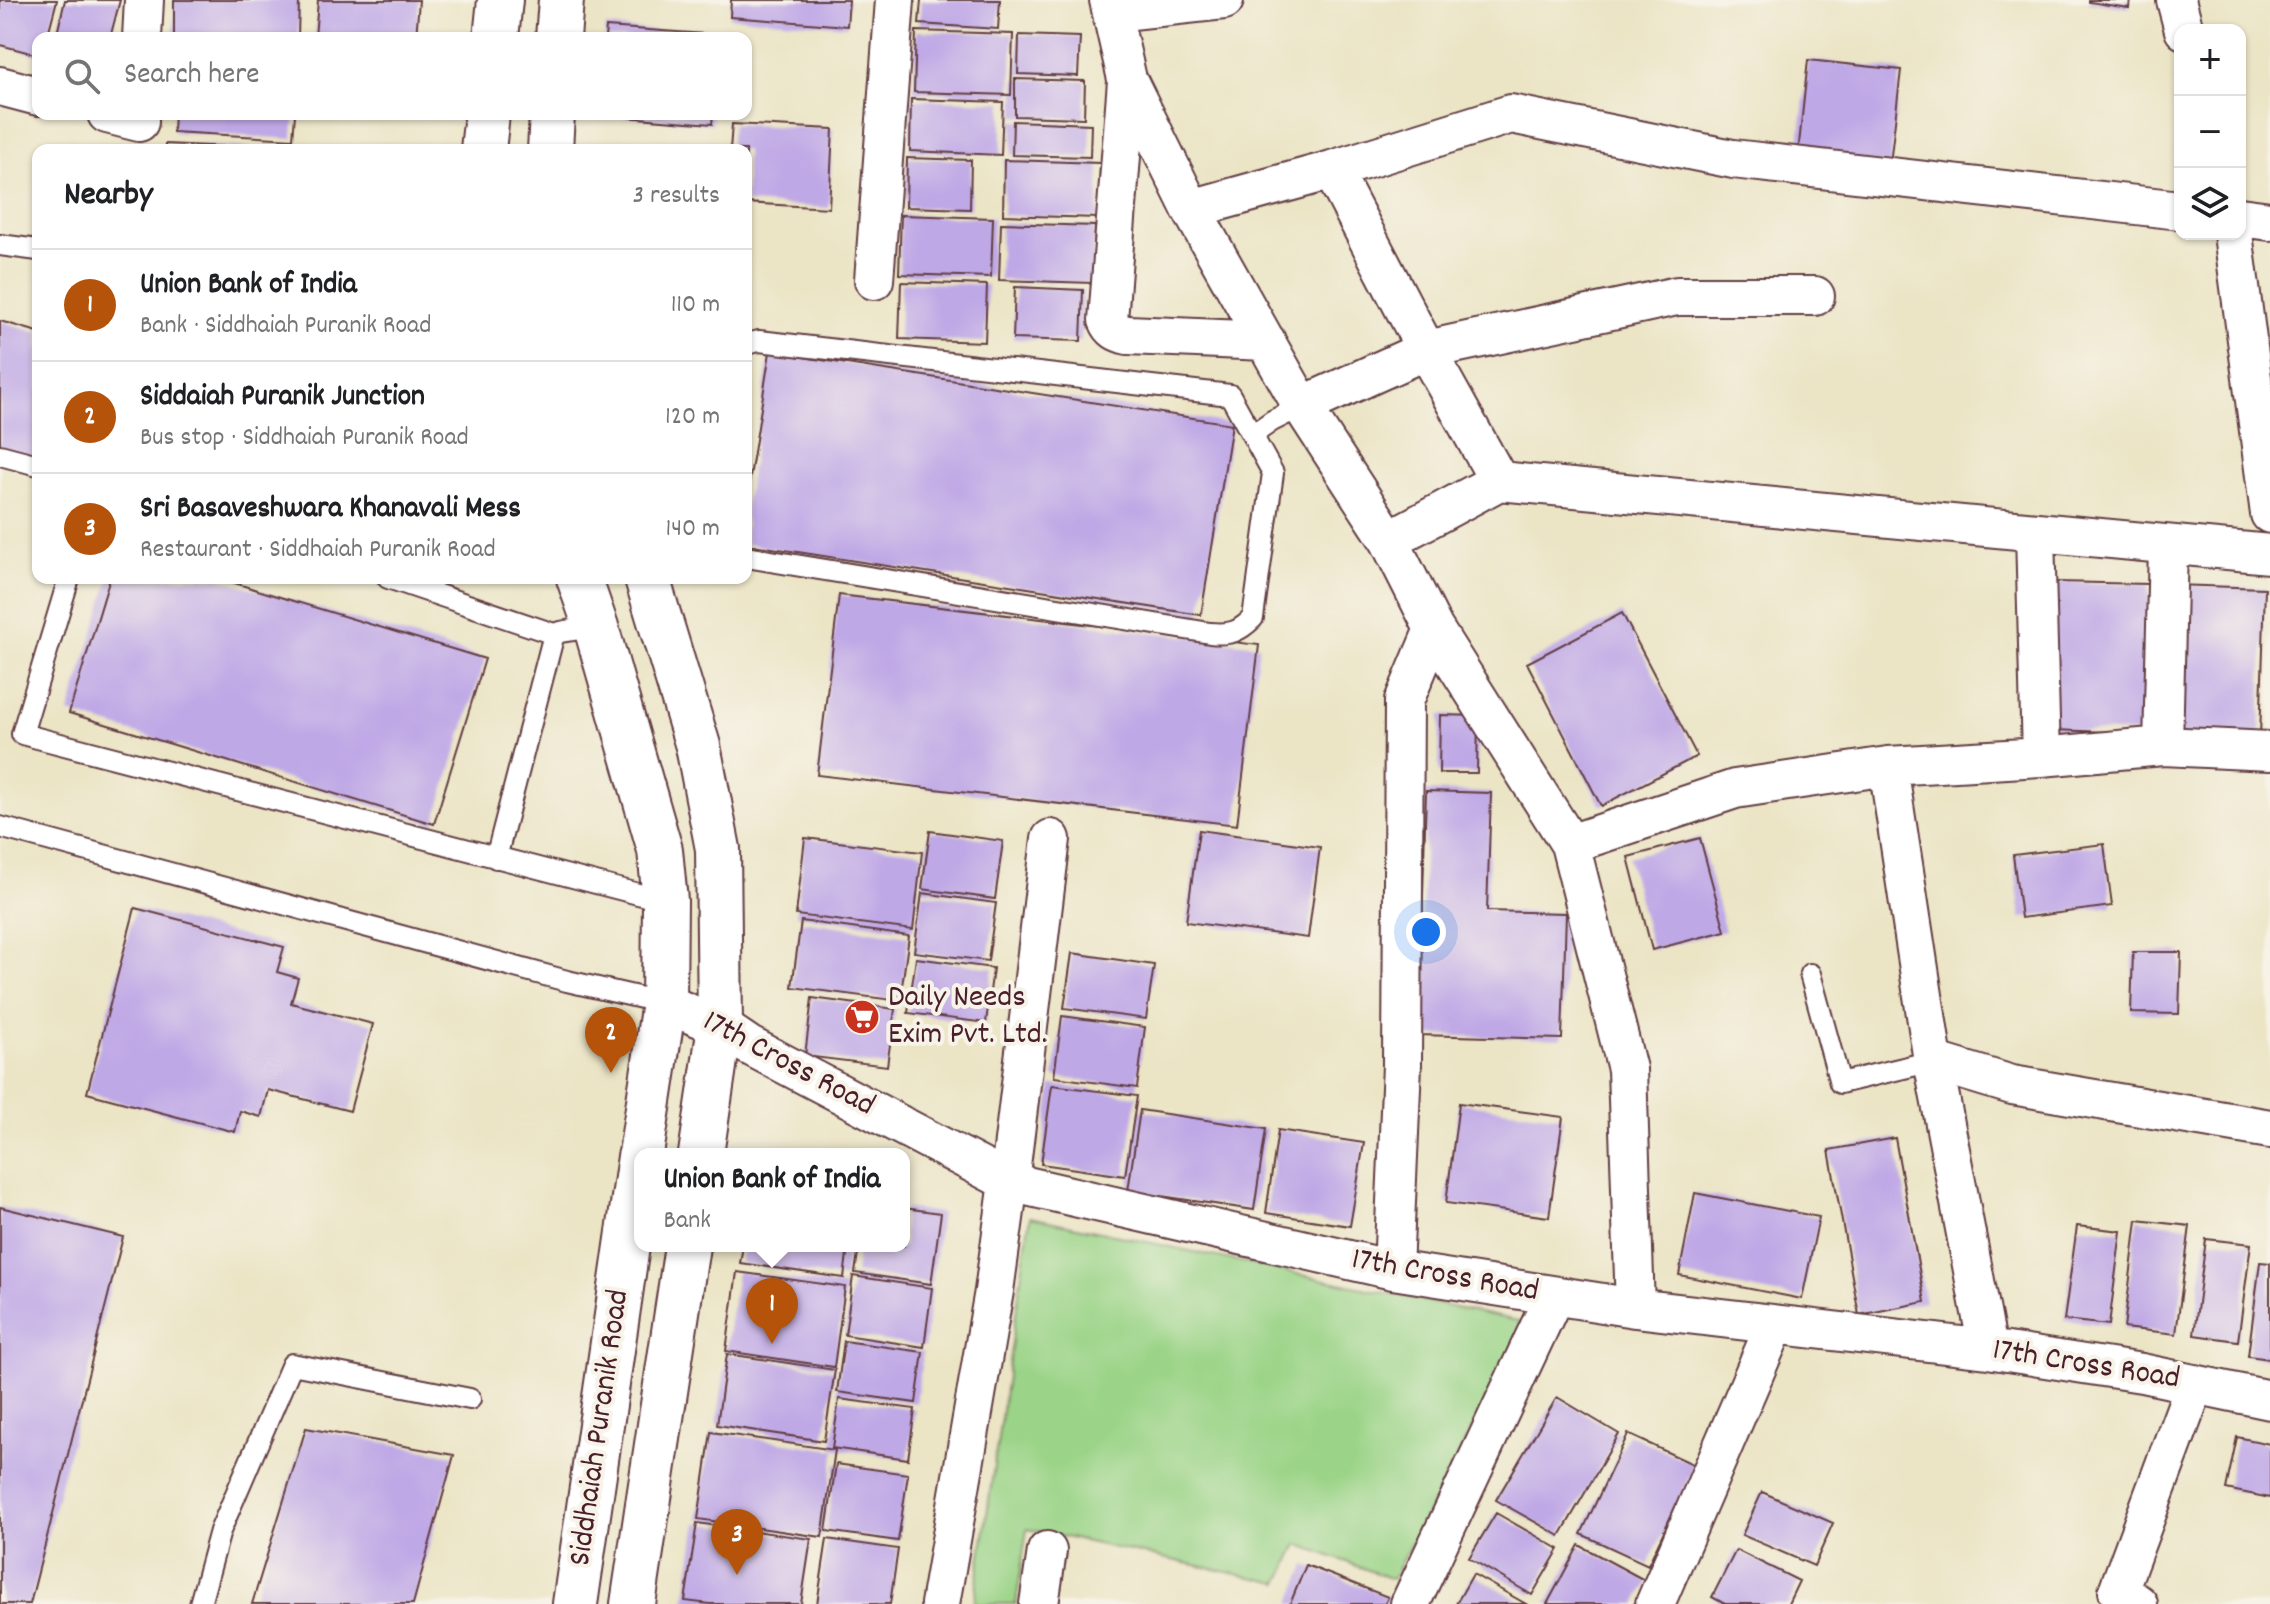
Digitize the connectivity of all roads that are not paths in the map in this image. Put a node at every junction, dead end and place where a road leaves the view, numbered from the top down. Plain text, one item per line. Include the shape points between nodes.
1 (144, 0) edge
2 (500, 0) edge
3 (561, 0) edge
4 (895, 0) edge
5 (1224, 0) edge
6 (2176, 0) edge
7 (1111, 6) edge
8 (2182, 24) edge
9 (142, 32) edge
10 (497, 32) edge
11 (558, 32) edge
12 (1127, 79) junction
13 (0, 86) edge
14 (32, 94) edge
15 (486, 120) edge
16 (552, 120) edge
17 (484, 144) edge
18 (550, 144) edge
19 (1332, 170) junction
20 (1191, 209) junction
21 (2174, 209) edge
22 (2246, 218) edge
23 (2270, 221) edge
24 (2234, 240) edge
25 (0, 245) edge
26 (32, 249) edge
27 (874, 280) dead end
28 (1815, 296) dead end
29 (1266, 341) junction
30 (752, 343) edge
31 (1426, 350) junction
32 (1302, 406) junction
33 (1252, 435) junction
34 (0, 455) edge
35 (32, 463) edge
36 (1499, 481) junction
37 (2270, 514) edge
38 (2035, 533) junction
39 (1389, 540) junction
40 (2168, 546) junction
41 (2270, 554) edge
42 (752, 558) edge
43 (67, 584) edge
44 (406, 584) edge
45 (581, 584) edge
46 (649, 584) edge
47 (596, 627) junction
48 (1434, 629) junction
49 (554, 634) junction
50 (2163, 746) junction
51 (2270, 751) edge
52 (2041, 757) junction
53 (1888, 766) junction
54 (0, 827) edge
55 (1051, 839) dead end
56 (1570, 844) junction
57 (496, 858) junction
58 (665, 901) junction
59 (1810, 974) dead end
60 (664, 1003) junction
61 (720, 1026) junction
62 (1933, 1061) junction
63 (2270, 1129) edge
64 (641, 1148) edge
65 (702, 1148) edge
66 (1009, 1182) junction
67 (634, 1197) edge
68 (686, 1252) edge
69 (1393, 1270) junction
70 (1554, 1296) junction
71 (1635, 1308) junction
72 (1775, 1325) junction
73 (1988, 1349) junction
74 (2195, 1384) junction
75 (470, 1399) dead end
76 (2270, 1400) edge
77 (1047, 1551) dead end
78 (200, 1604) edge
79 (575, 1604) edge
80 (633, 1604) edge
81 (940, 1604) edge
82 (1039, 1604) edge
83 (1410, 1604) edge
84 (1655, 1604) edge
85 (2138, 1604) edge

1 - 9 street
2 - 10 main road
3 - 11 main road
4 - 27 street
5 - 7 street
6 - 8 street
7 - 12 street
12 - 20 street
12 - 29 street via 1111,327 1128,335
13 - 14 street
15 - 17 main road
16 - 18 main road
19 - 20 street
19 - 21 street via 1511,114 1733,159
19 - 31 street
20 - 29 street
22 - 23 street
24 - 37 street
25 - 26 lane
28 - 31 street via 1677,296
29 - 32 street
30 - 33 lane via 1230,395
31 - 32 street
31 - 36 street
32 - 33 lane
32 - 39 street
33 - 42 lane via 1273,473 1253,618 1233,634
34 - 35 lane
36 - 38 street
36 - 39 street
38 - 40 street
38 - 52 street
39 - 48 street
40 - 41 street
40 - 50 street
43 - 57 lane via 22,734
44 - 49 lane
45 - 47 main road, Siddhaiah Puranik Road
46 - 61 main road via 698,746 718,849
47 - 49 lane
47 - 58 main road, Siddhaiah Puranik Road via 660,850
48 - 56 street
48 - 69 street via 1404,701 1402,1065
49 - 57 lane
50 - 51 street
50 - 52 street
52 - 53 street
53 - 56 street via 1735,789
53 - 62 street
54 - 60 lane
55 - 66 street
56 - 71 street via 1627,1069
57 - 58 lane
58 - 60 main road, Siddhaiah Puranik Road
59 - 62 lane via 1840,1083
60 - 61 street, 17th Cross Road
60 - 64 main road, Siddhaiah Puranik Road
61 - 65 main road
61 - 66 street, 17th Cross Road
62 - 63 street via 2012,1085
62 - 73 street
66 - 69 street, 17th Cross Road
66 - 81 street
67 - 79 main road, Siddhaiah Puranik Road
68 - 80 main road, Siddhaiah Puranik Road
69 - 70 street, 17th Cross Road
70 - 71 street, 17th Cross Road
70 - 83 street
71 - 72 street, 17th Cross Road
72 - 73 street, 17th Cross Road
72 - 84 street
73 - 74 street, 17th Cross Road
74 - 76 street, 17th Cross Road
74 - 85 street via 2118,1591
75 - 78 lane via 292,1364 220,1531
77 - 82 street

